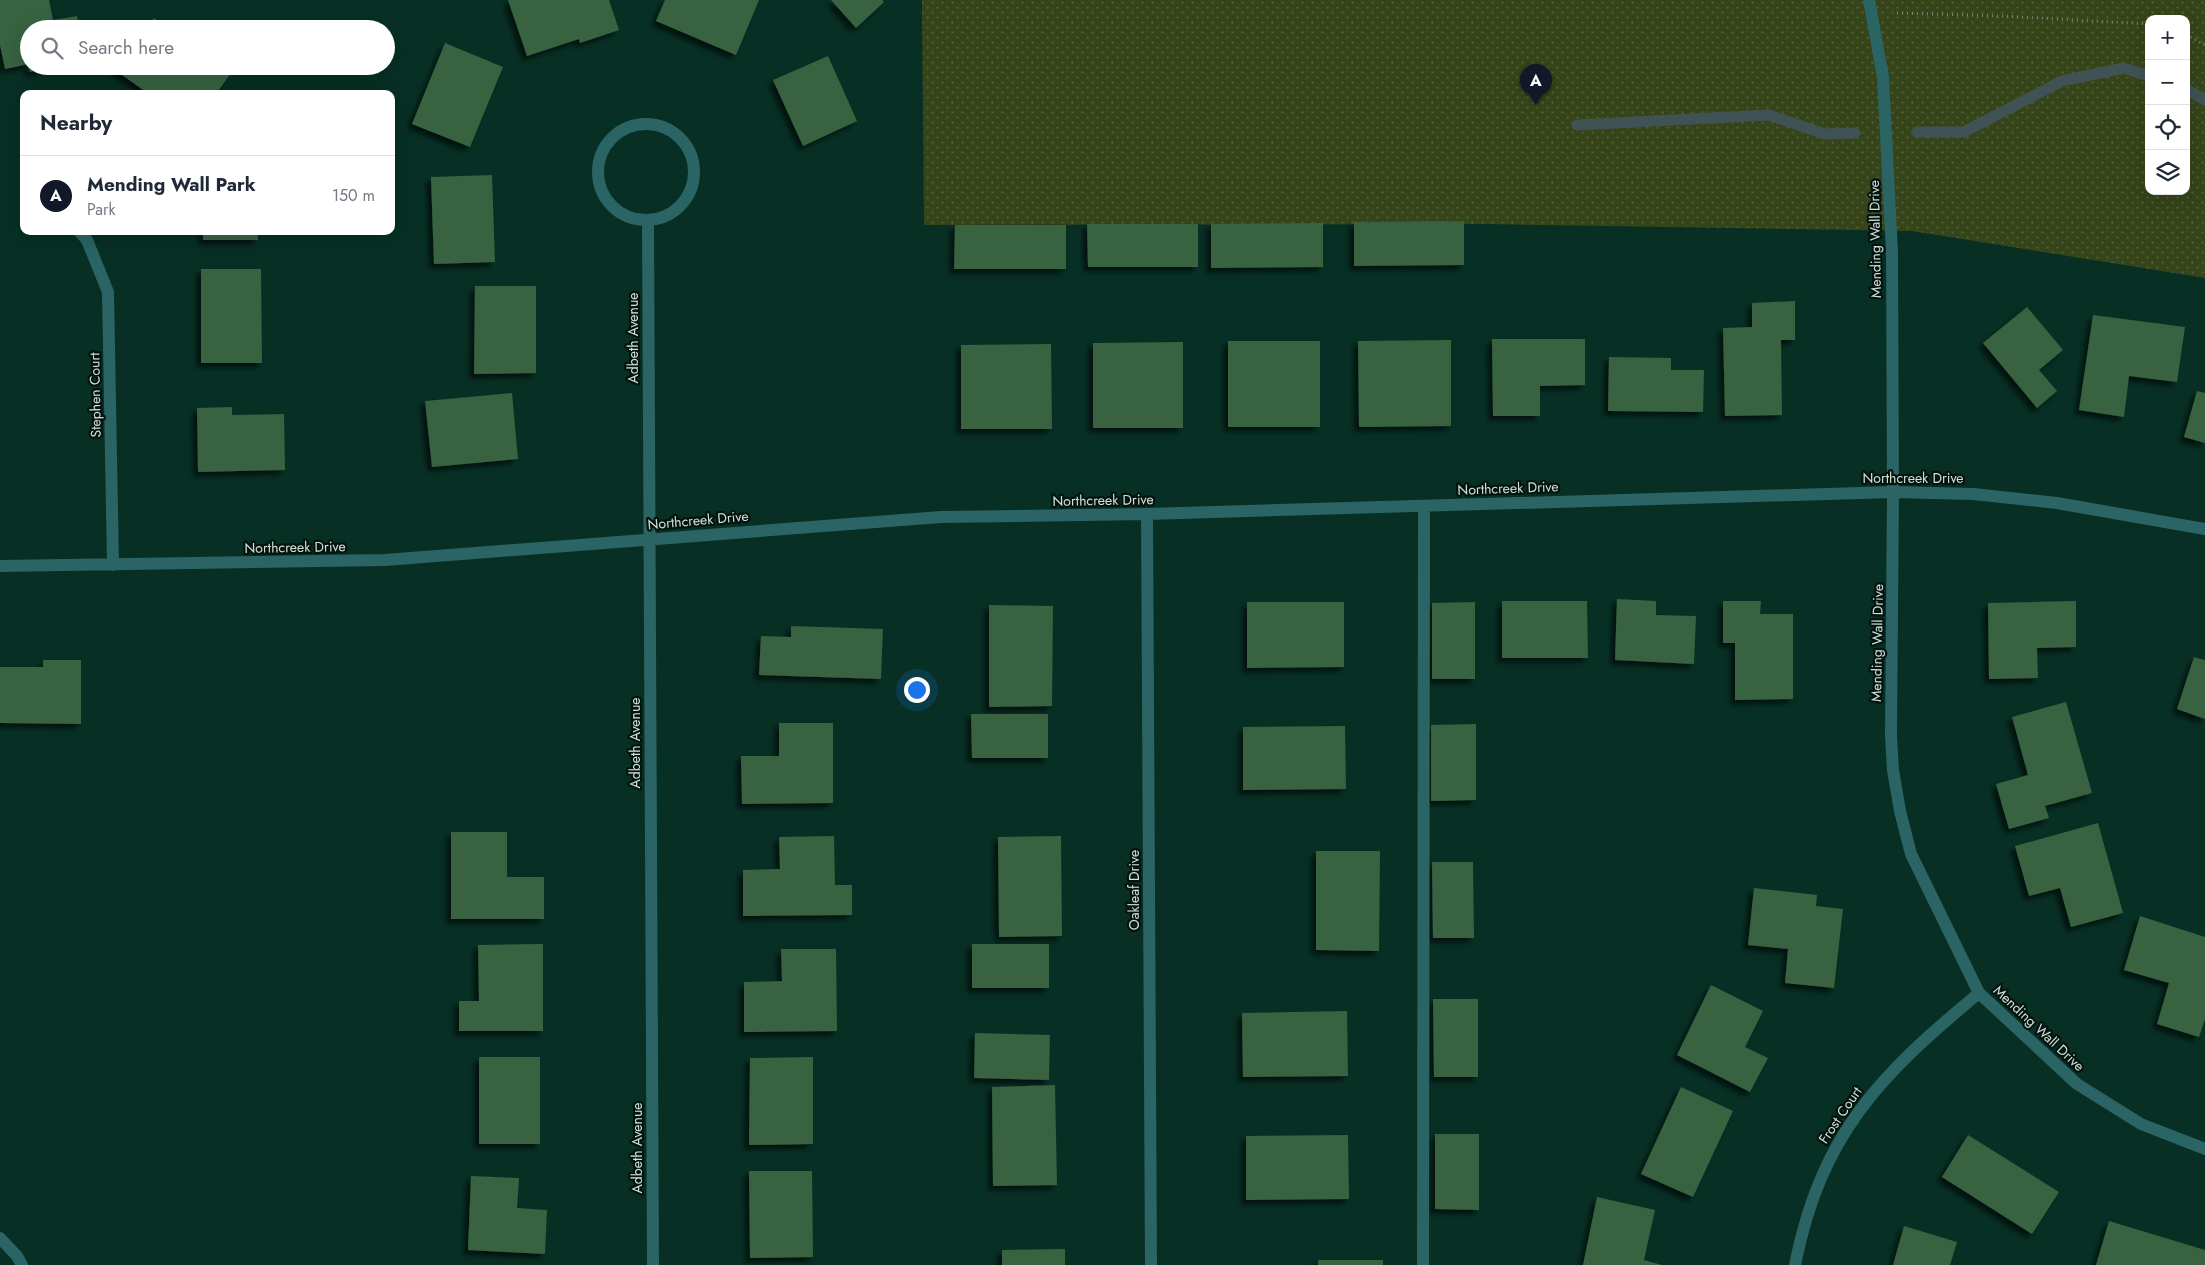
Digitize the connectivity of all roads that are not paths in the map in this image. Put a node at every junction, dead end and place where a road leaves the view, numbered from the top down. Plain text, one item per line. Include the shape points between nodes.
1 (1870, 6) edge
2 (648, 220) junction
3 (83, 235) edge
4 (1893, 492) junction
5 (1424, 506) junction
6 (1147, 514) junction
7 (2205, 530) edge
8 (649, 539) junction
9 (113, 565) junction
10 (0, 566) edge
11 (1979, 992) junction
12 (2205, 1149) edge
13 (0, 1238) edge
14 (22, 1265) edge
15 (653, 1265) edge
16 (1151, 1265) edge
17 (1423, 1265) edge
18 (1795, 1265) edge

1 - 4 street, Mending Wall Drive via 1882,76 1888,163 1892,252
2 - 2 street via 664,217 677,209 688,196 694,181 694,165 678,137 665,128 649,124 634,126 614,137 601,156 598,172 600,187 618,212
2 - 8 street, Adbeth Avenue
3 - 9 street, Stephen Court via 108,292
4 - 5 street, Northcreek Drive
4 - 7 street, Northcreek Drive via 1973,494 2057,503
4 - 11 street, Mending Wall Drive via 1891,735 1900,811 1911,854
5 - 6 street, Northcreek Drive
5 - 17 street
6 - 8 street, Northcreek Drive via 941,517
6 - 16 street, Oakleaf Drive
8 - 9 street, Northcreek Drive via 385,560
8 - 15 street, Adbeth Avenue
9 - 10 street, Northcreek Drive
11 - 12 street, Mending Wall Drive via 2077,1084 2140,1124
11 - 18 street, Frost Court via 1890,1072 1858,1109 1831,1155 1812,1197
13 - 14 street

